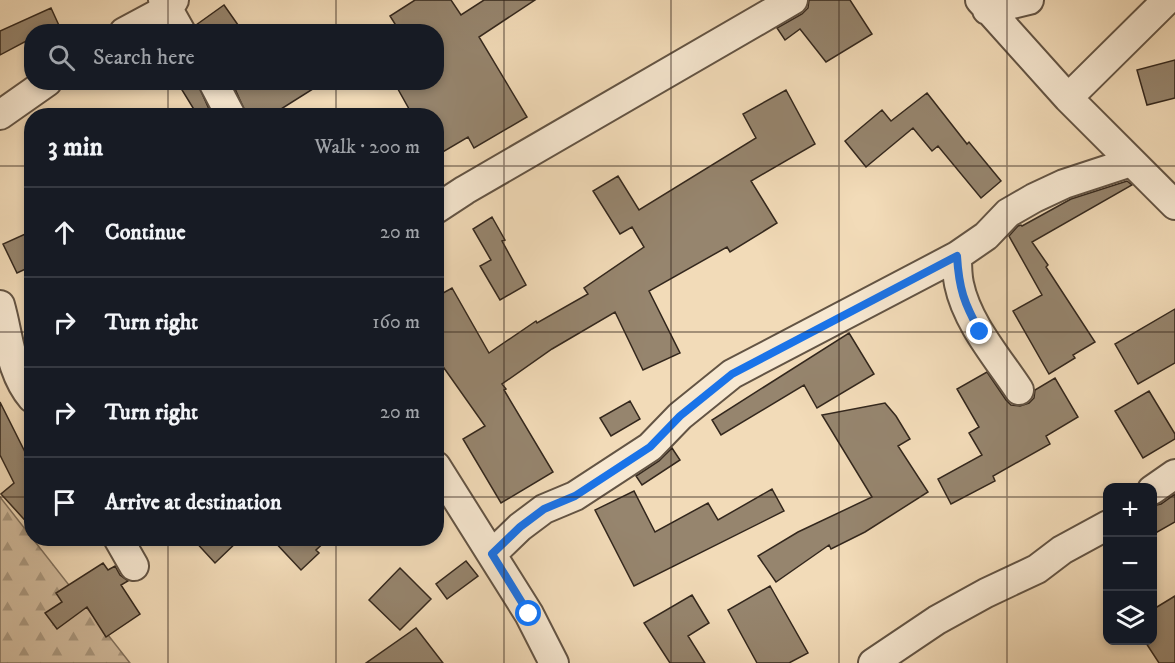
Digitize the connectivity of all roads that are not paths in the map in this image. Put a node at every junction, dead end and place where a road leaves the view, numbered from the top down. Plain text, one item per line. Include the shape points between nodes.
1 (793, 0) edge
2 (1029, 0) edge
3 (1164, 3) dead end
4 (984, 5) edge
5 (172, 10) edge
6 (141, 24) edge
7 (36, 90) edge
8 (217, 90) edge
9 (1068, 98) junction
10 (227, 108) edge
11 (0, 115) edge
12 (1131, 162) junction
13 (444, 204) edge
14 (1175, 205) edge
15 (957, 256) junction
16 (0, 304) edge
17 (24, 389) edge
18 (1019, 390) dead end
19 (1175, 474) edge
20 (444, 479) edge
21 (1157, 487) edge
22 (1103, 527) edge
23 (123, 546) edge
24 (492, 554) junction
25 (134, 566) dead end
26 (554, 663) edge
27 (873, 663) edge

1 - 13 street
2 - 4 street
3 - 9 street
4 - 9 street
5 - 6 street
7 - 11 street
8 - 10 street
9 - 12 street
12 - 14 street
12 - 15 street via 1034,198 1008,213 986,236
15 - 18 street via 959,285 968,310
15 - 24 street via 732,374 680,416 650,447 575,496 544,509
16 - 17 street
19 - 21 street
20 - 24 street
22 - 27 street via 1037,569 937,620
23 - 25 street
24 - 26 street

